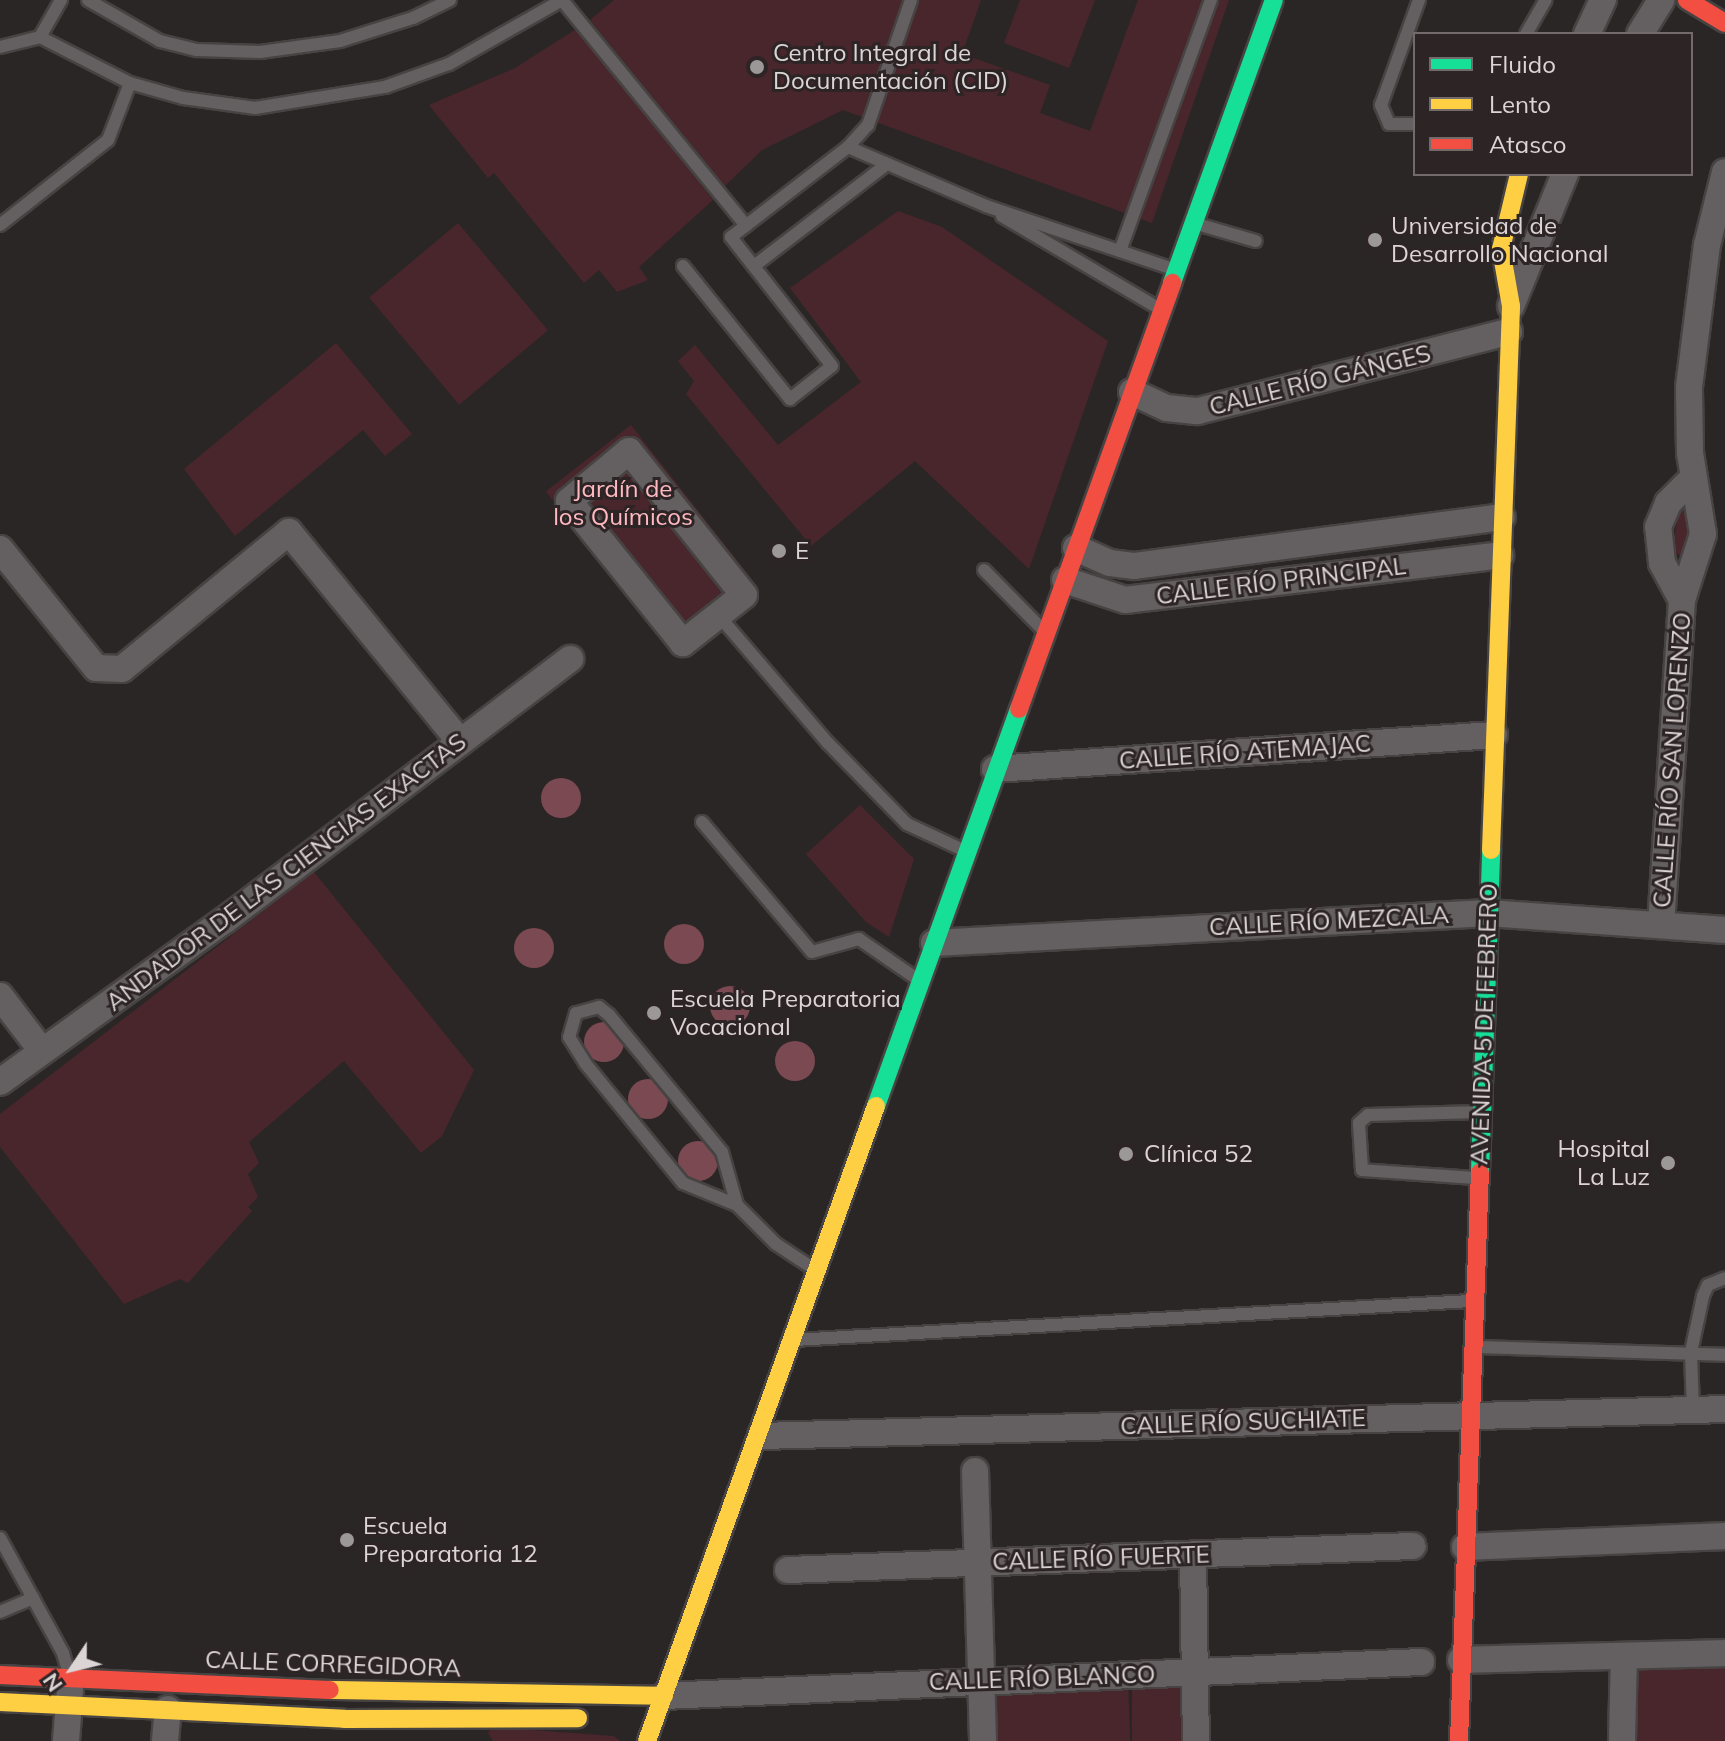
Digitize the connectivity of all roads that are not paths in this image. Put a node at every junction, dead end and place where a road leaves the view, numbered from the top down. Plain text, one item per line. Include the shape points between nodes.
1 (61, 0) edge
2 (88, 0) edge
3 (450, 0) edge
4 (562, 0) edge
5 (911, 0) edge
6 (1211, 0) edge
7 (1274, 0) edge
8 (1419, 0) edge
9 (1546, 0) edge
10 (1603, 0) edge
11 (1661, 0) edge
12 (1687, 0) edge
13 (1725, 23) edge
14 (1527, 32) edge
15 (1588, 32) edge
16 (1641, 32) edge
17 (40, 37) junction
18 (0, 47) edge
19 (130, 83) junction
20 (1413, 124) edge
21 (848, 147) junction
22 (887, 164) junction
23 (1725, 172) edge
24 (1519, 176) edge
25 (1564, 176) edge
26 (986, 206) junction
27 (1193, 223) junction
28 (0, 225) edge
29 (746, 226) junction
30 (1256, 241) dead end
31 (1120, 251) junction
32 (683, 266) dead end
33 (754, 266) junction
34 (1176, 271) junction
35 (1162, 310) junction
36 (1510, 319) junction
37 (1132, 392) junction
38 (1692, 479) junction
39 (1502, 517) junction
40 (1076, 548) junction
41 (0, 549) edge
42 (1500, 555) junction
43 (984, 570) dead end
44 (1065, 580) junction
45 (1682, 600) junction
46 (719, 616) junction
47 (1045, 632) junction
48 (570, 659) dead end
49 (1494, 735) junction
50 (460, 742) junction
51 (995, 769) junction
52 (702, 822) dead end
53 (966, 851) junction
54 (1488, 913) junction
55 (1661, 925) junction
56 (1725, 930) edge
57 (934, 943) junction
58 (920, 981) junction
59 (0, 996) edge
60 (42, 1051) junction
61 (0, 1082) edge
62 (1481, 1112) junction
63 (1478, 1179) junction
64 (737, 1205) junction
65 (817, 1270) junction
66 (1725, 1278) edge
67 (1474, 1300) junction
68 (792, 1340) junction
69 (1472, 1347) junction
70 (1691, 1352) junction
71 (1725, 1355) edge
72 (1725, 1409) edge
73 (1693, 1410) junction
74 (1470, 1416) junction
75 (761, 1436) junction
76 (975, 1471) dead end
77 (1725, 1536) edge
78 (0, 1538) edge
79 (1413, 1546) dead end
80 (1465, 1547) junction
81 (1193, 1555) junction
82 (978, 1562) junction
83 (788, 1570) dead end
84 (33, 1598) junction
85 (0, 1612) edge
86 (1725, 1653) edge
87 (1624, 1656) junction
88 (1461, 1660) junction
89 (1421, 1662) dead end
90 (1195, 1672) junction
91 (0, 1675) edge
92 (982, 1679) junction
93 (70, 1690) junction
94 (346, 1691) junction
95 (386, 1691) junction
96 (473, 1692) junction
97 (542, 1694) junction
98 (0, 1702) edge
99 (168, 1709) junction
100 (653, 1710) junction
101 (545, 1718) junction
102 (591, 1718) dead end
103 (387, 1719) junction
104 (345, 1730) edge
105 (482, 1730) edge
106 (66, 1741) edge
107 (165, 1741) edge
108 (647, 1741) edge
109 (983, 1741) edge
110 (1196, 1741) edge
111 (1459, 1741) edge
112 (1622, 1741) edge

1 - 17 lane
2 - 3 lane via 160,41 197,50 260,52 340,41
4 - 19 lane via 449,64 385,87 320,101 255,108 183,98
4 - 29 lane
5 - 21 lane via 868,125
6 - 31 lane
7 - 27 street
8 - 20 lane via 1381,105 1389,124
9 - 14 lane
10 - 15 street
11 - 16 street
12 - 13 street
17 - 18 lane
17 - 19 lane
19 - 28 lane via 108,140
21 - 22 lane
21 - 29 lane
22 - 26 lane
22 - 33 lane
23 - 38 street, CALLE RÍO SAN LORENZO via 1696,311 1689,387
24 - 36 street, AVENIDA 5 DE FEBRERO via 1501,249
25 - 36 street, AVENIDA 5 DE FEBRERO
26 - 31 lane
26 - 35 lane via 1091,273
27 - 30 lane
27 - 34 street
29 - 33 lane via 731,237
31 - 34 lane
32 - 33 lane via 790,399 832,366
34 - 35 street
35 - 37 street
36 - 37 street, CALLE RÍO GÁNGES via 1198,411 1167,408
36 - 39 street, AVENIDA 5 DE FEBRERO
37 - 40 street
38 - 45 street, CALLE RÍO SAN LORENZO via 1703,534
38 - 45 street via 1668,503 1658,527 1662,563
39 - 40 street, CALLE RÍO PRINCIPAL via 1135,566 1110,563
39 - 42 street, AVENIDA 5 DE FEBRERO
40 - 44 street
41 - 50 street via 96,668 122,669 289,532
42 - 44 street, CALLE RÍO PRINCIPAL via 1125,600
42 - 49 street, AVENIDA 5 DE FEBRERO
43 - 47 lane
44 - 47 street
45 - 55 street, CALLE RÍO SAN LORENZO
46 - 46 street via 683,643 569,501 629,451 744,595
46 - 53 lane via 828,743 907,824
47 - 51 street
48 - 50 street, ANDADOR DE LAS CIENCIAS EXACTAS
49 - 51 street, CALLE RÍO ATEMAJAC
49 - 54 street, AVENIDA 5 DE FEBRERO
50 - 60 street, ANDADOR DE LAS CIENCIAS EXACTAS
51 - 53 street
52 - 58 lane via 812,952 859,939
53 - 57 street
54 - 55 street, CALLE RÍO MEZCALA
54 - 57 street, CALLE RÍO MEZCALA
54 - 62 street, AVENIDA 5 DE FEBRERO
55 - 56 street, CALLE RÍO MEZCALA
57 - 58 street
58 - 65 street
59 - 60 street
60 - 61 street, ANDADOR DE LAS CIENCIAS EXACTAS
62 - 63 street, AVENIDA 5 DE FEBRERO
62 - 63 lane via 1368,1115 1359,1123 1362,1170
63 - 67 street, AVENIDA 5 DE FEBRERO
64 - 64 lane via 722,1152 609,1015 586,1006 576,1013 569,1037 585,1063 683,1183
64 - 65 lane via 776,1244
65 - 68 street
66 - 70 lane via 1708,1285
67 - 68 lane
67 - 69 street, AVENIDA 5 DE FEBRERO
68 - 75 street
69 - 70 lane
69 - 74 street, AVENIDA 5 DE FEBRERO
70 - 71 lane
70 - 73 lane
72 - 73 street, CALLE RÍO SUCHIATE
73 - 74 street, CALLE RÍO SUCHIATE
74 - 75 street, CALLE RÍO SUCHIATE
74 - 80 street, AVENIDA 5 DE FEBRERO
75 - 100 street
76 - 82 street
77 - 80 street
78 - 84 lane
79 - 81 street, CALLE RÍO FUERTE
80 - 88 street, AVENIDA 5 DE FEBRERO
81 - 82 street, CALLE RÍO FUERTE
81 - 90 street
82 - 83 street, CALLE RÍO FUERTE
82 - 92 street
84 - 85 lane
84 - 93 lane via 63,1653
86 - 87 street
87 - 88 street
87 - 112 street
88 - 111 street, AVENIDA 5 DE FEBRERO
89 - 90 street, CALLE RÍO BLANCO
90 - 92 street, CALLE RÍO BLANCO
90 - 110 street
91 - 93 street, CALLE CORREGIDORA
92 - 100 street, CALLE RÍO BLANCO
92 - 109 street
93 - 94 street, CALLE CORREGIDORA
93 - 98 street, CALLE CORREGIDORA
93 - 99 street, CALLE CORREGIDORA
93 - 106 street
94 - 95 street, CALLE CORREGIDORA
94 - 104 street
95 - 96 street, CALLE CORREGIDORA
95 - 103 street
96 - 97 street, CALLE CORREGIDORA
96 - 105 street
97 - 100 street, CALLE CORREGIDORA
97 - 101 street
99 - 104 street, CALLE CORREGIDORA
99 - 107 street
100 - 108 street
101 - 102 street, CALLE CORREGIDORA
101 - 105 street, CALLE CORREGIDORA
103 - 104 street, CALLE CORREGIDORA
103 - 105 street, CALLE CORREGIDORA

